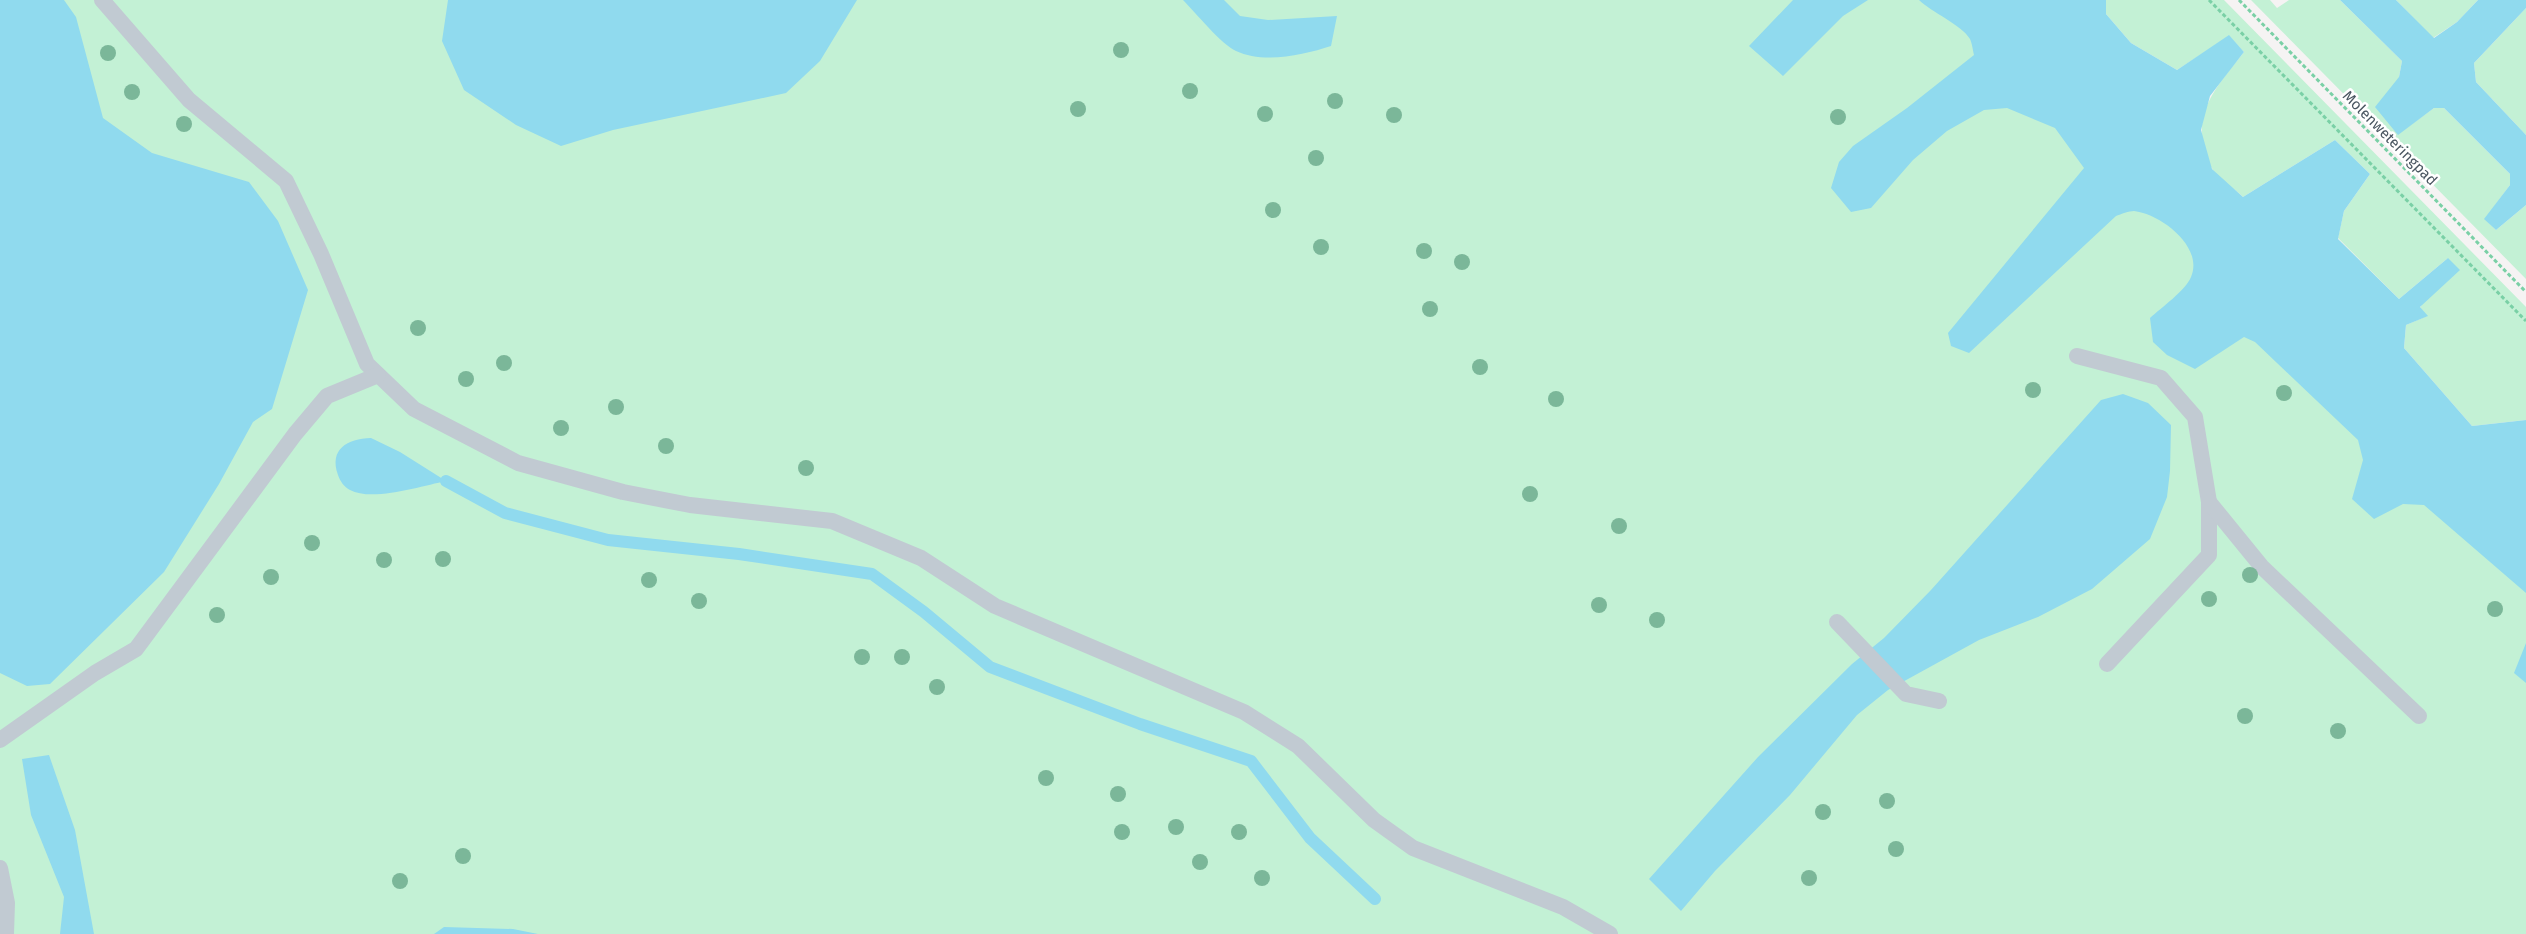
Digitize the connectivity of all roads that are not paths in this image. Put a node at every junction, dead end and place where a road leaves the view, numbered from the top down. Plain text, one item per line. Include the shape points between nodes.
1 (102, 0) edge
2 (2077, 356) dead end
3 (378, 375) junction
4 (2209, 502) junction
5 (1837, 622) dead end
6 (2107, 664) dead end
7 (1939, 701) dead end
8 (2419, 716) dead end
9 (0, 740) edge
10 (0, 868) edge
11 (6, 934) edge
12 (1610, 934) edge

1 - 3 lane via 189,100 286,181 367,364
2 - 4 lane via 2161,378 2194,417
3 - 9 lane via 327,396 295,434 136,649 95,673
3 - 12 lane via 414,409 518,463 623,492 690,505 832,521 921,558 995,606 1244,712 1298,746 1374,820 1413,848 1564,907
4 - 6 lane via 2209,555
4 - 8 lane via 2262,567
5 - 7 lane via 1906,694
10 - 11 lane via 7,903

